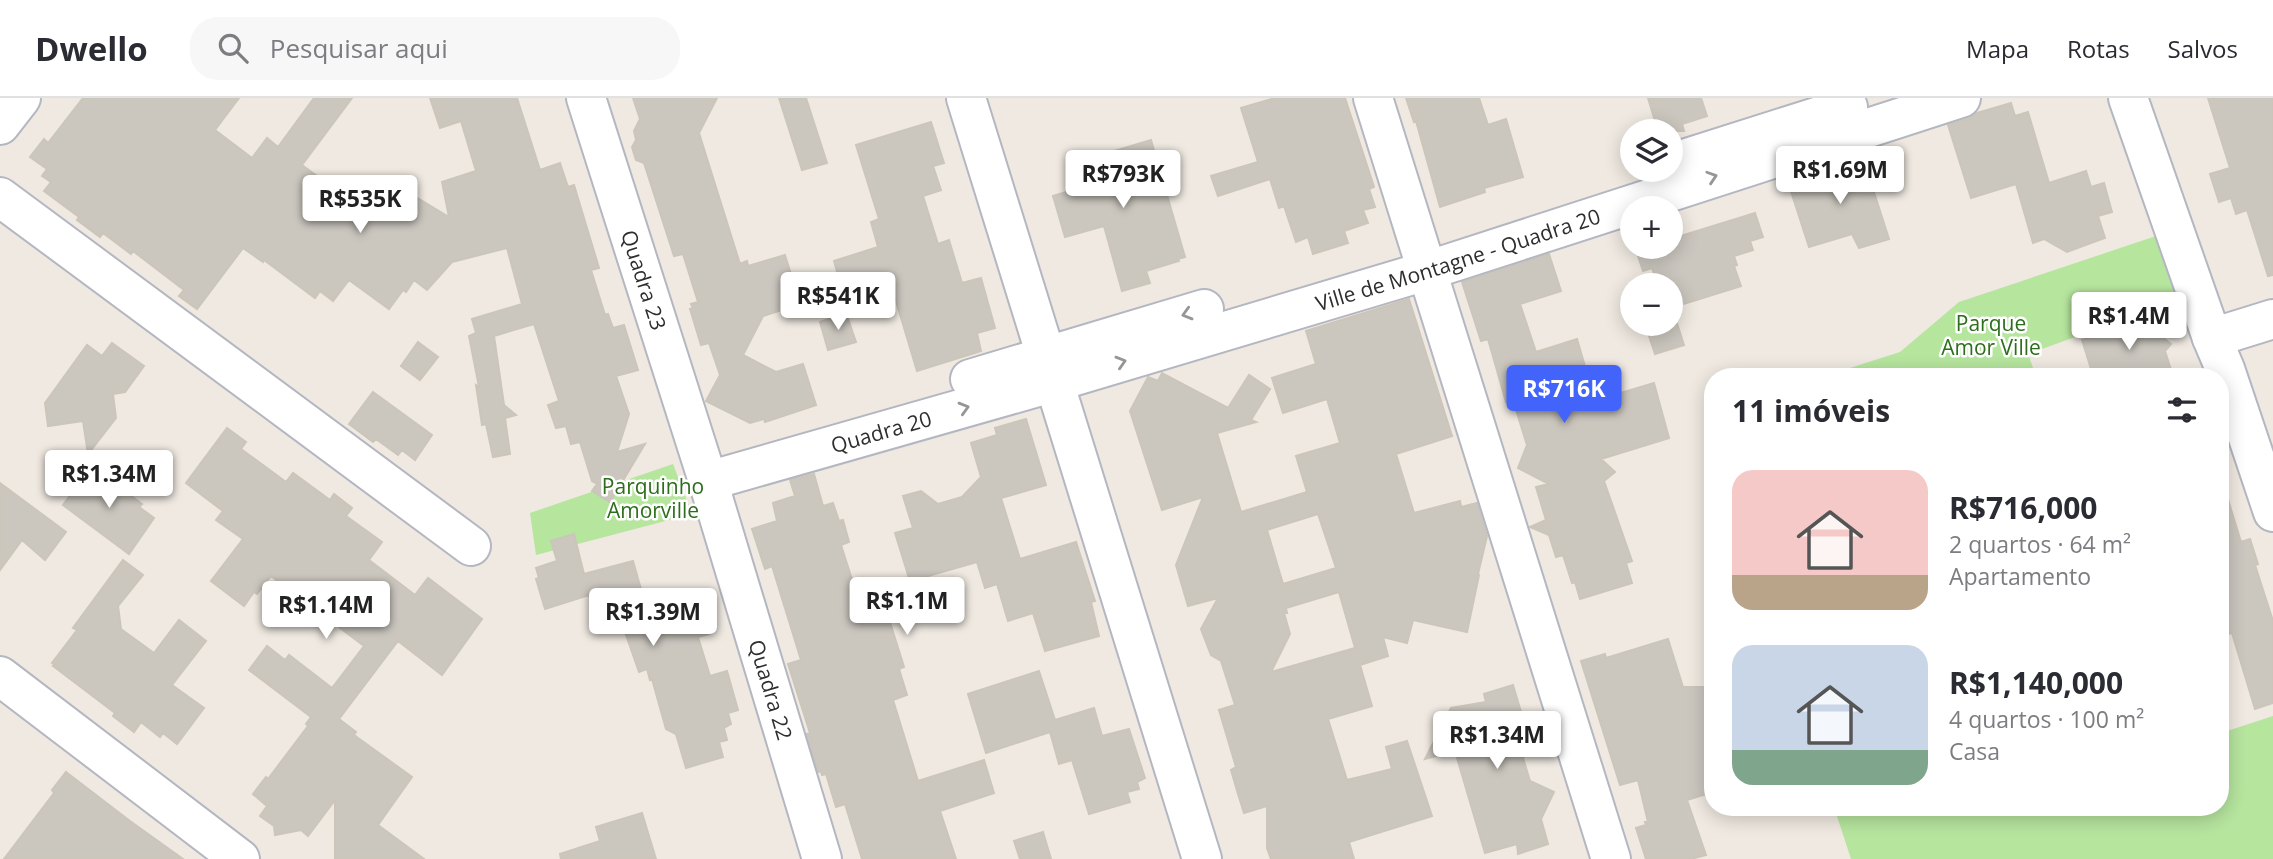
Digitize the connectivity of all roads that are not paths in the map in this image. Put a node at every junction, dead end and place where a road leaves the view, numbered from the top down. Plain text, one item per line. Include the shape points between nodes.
1 (21, 98) edge
2 (586, 98) edge
3 (967, 98) edge
4 (988, 98) edge
5 (1373, 98) edge
6 (1877, 98) edge
7 (1961, 98) edge
8 (2128, 98) edge
9 (2147, 98) edge
10 (0, 125) edge
11 (1777, 126) edge
12 (1683, 159) edge
13 (1620, 182) edge
14 (0, 197) edge
15 (1422, 259) junction
16 (2273, 319) edge
17 (2273, 340) edge
18 (2221, 351) junction
19 (1060, 366) junction
20 (2226, 368) edge
21 (2229, 376) edge
22 (705, 471) junction
23 (2273, 512) edge
24 (471, 546) dead end
25 (0, 676) edge
26 (240, 859) edge
27 (822, 859) edge
28 (1202, 859) edge
29 (1224, 859) edge
30 (1611, 859) edge

1 - 10 street
2 - 22 street, Quadra 23
3 - 19 street
4 - 19 street
5 - 15 street
6 - 11 street, Ville de Montagne - Quadra 20
7 - 11 street, Ville de Montagne - Quadra 20
8 - 18 street
9 - 18 street
11 - 12 street, Ville de Montagne - Quadra 20
15 -> 11 street, Ville de Montagne - Quadra 20
13 - 15 street, Ville de Montagne - Quadra 20
14 - 24 street
15 - 19 street, Ville de Montagne - Quadra 20
15 - 30 street
16 - 18 street
17 - 18 street
18 - 20 street
19 - 22 street, Quadra 20
19 - 28 street
19 - 29 street
21 - 23 street
22 - 27 street, Quadra 22
25 - 26 street

